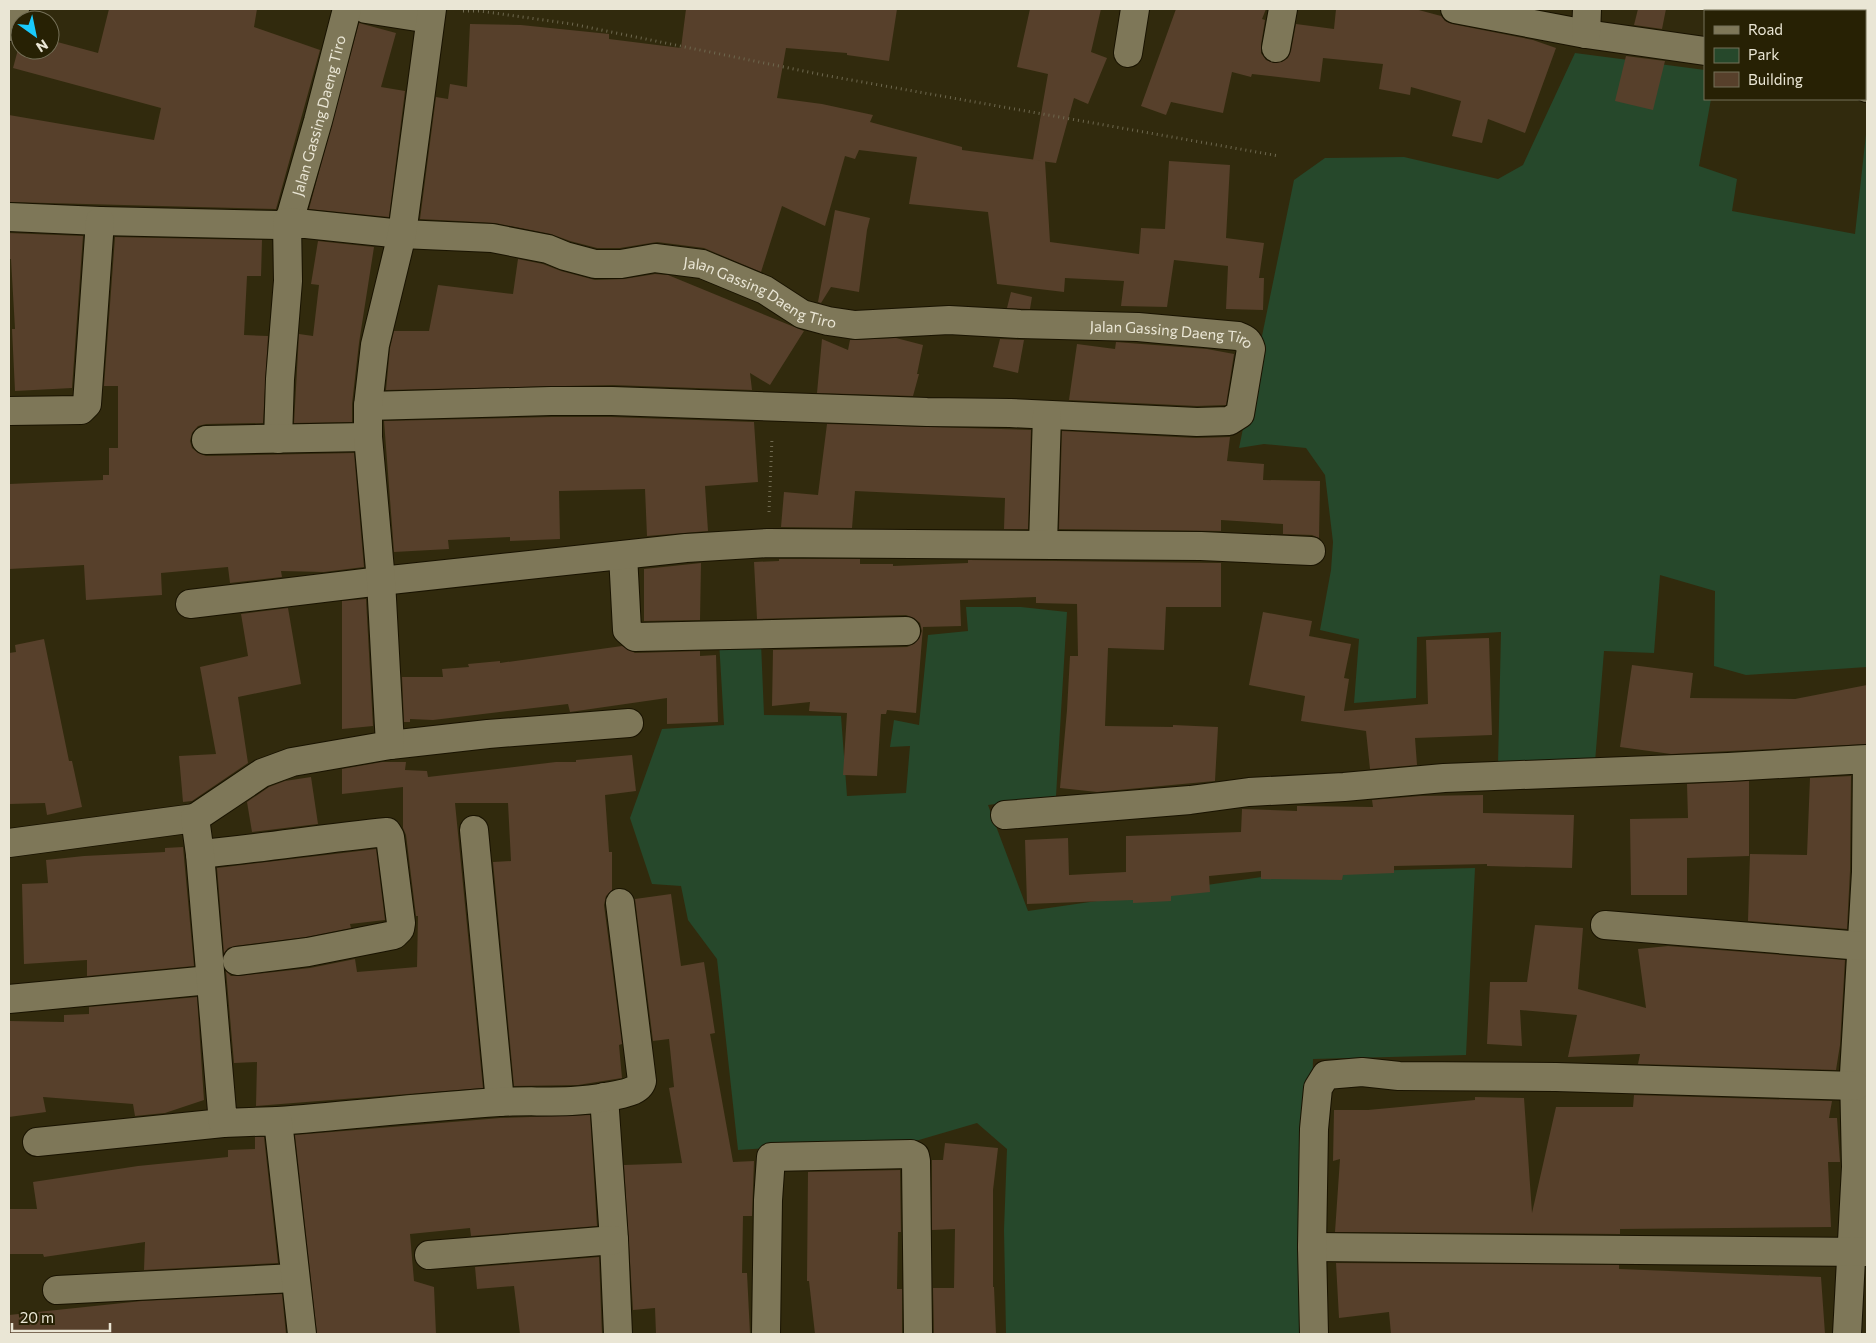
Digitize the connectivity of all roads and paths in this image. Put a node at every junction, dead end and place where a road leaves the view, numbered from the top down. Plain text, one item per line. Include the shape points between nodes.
1 (15, 9) edge
2 (347, 9) edge
3 (366, 9) edge
4 (1135, 9) edge
5 (1283, 9) edge
6 (1455, 9) edge
7 (431, 13) edge
8 (1586, 21) edge
9 (9, 28) edge
10 (1276, 48) dead end
11 (1704, 51) edge
12 (1128, 53) dead end
13 (1279, 156) dead end
14 (9, 217) edge
15 (100, 221) junction
16 (287, 222) junction
17 (402, 234) junction
18 (368, 406) junction
19 (774, 407) junction
20 (10, 410) edge
21 (1047, 415) junction
22 (368, 438) junction
23 (278, 439) junction
24 (206, 440) dead end
25 (768, 543) junction
26 (1043, 544) junction
27 (1310, 550) dead end
28 (623, 556) junction
29 (381, 581) junction
30 (190, 604) dead end
31 (906, 631) dead end
32 (629, 723) dead end
33 (390, 745) junction
34 (1005, 815) dead end
35 (195, 818) junction
36 (474, 830) dead end
37 (9, 843) edge
38 (200, 854) junction
39 (620, 904) dead end
40 (1605, 925) dead end
41 (1862, 946) junction
42 (237, 961) dead end
43 (210, 980) junction
44 (9, 1000) edge
45 (1856, 1086) junction
46 (604, 1097) junction
47 (500, 1102) junction
48 (278, 1121) junction
49 (223, 1123) junction
50 (37, 1142) dead end
51 (614, 1240) junction
52 (1312, 1247) junction
53 (1859, 1252) edge
54 (429, 1255) dead end
55 (295, 1278) junction
56 (57, 1290) dead end
57 (302, 1334) edge
58 (618, 1334) edge
59 (766, 1334) edge
60 (918, 1334) edge
61 (1314, 1334) edge
62 (1847, 1334) edge

1 - 9 street
2 - 16 street, Jalan Gassing Daeng Tiro
3 - 7 street
4 - 12 street
5 - 10 street
6 - 8 street
7 - 13 path via 480,11 572,24 823,75
7 - 17 street
8 - 11 street
14 - 15 street, Jalan Gassing Daeng Tiro
15 - 16 street, Jalan Gassing Daeng Tiro via 260,225
15 - 20 street via 87,404 81,410
16 - 17 street, Jalan Gassing Daeng Tiro
16 - 23 street via 288,281
17 - 18 street via 375,345
17 - 21 street, Jalan Gassing Daeng Tiro via 472,236 518,242 595,264 621,264 655,258 702,264 765,290 802,314 846,324 949,320 1138,327 1238,336 1249,343 1251,349 1244,401 1240,414 1230,421
18 - 19 street, Jalan Gassing Daeng Tiro via 568,401
18 - 22 street
19 - 21 street, Jalan Gassing Daeng Tiro
19 - 25 path
21 - 26 street
22 - 23 street
22 - 29 street
23 - 24 street
25 - 26 street
25 - 28 street
26 - 27 street
28 - 29 street
28 - 31 street via 627,630 635,637
29 - 30 street
29 - 33 street
32 - 33 street
33 - 35 street via 292,762 262,773
34 - 41 street via 1444,778 1867,759
35 - 37 street
35 - 38 street
36 - 47 street
38 - 42 street via 387,832 390,837 401,923 400,930 394,935 308,952
38 - 43 street
39 - 46 street via 642,1081 630,1091
40 - 41 street
41 - 45 street via 1854,1074
43 - 44 street
43 - 49 street
45 - 52 street via 1399,1076 1362,1072 1326,1075 1318,1088 1314,1129
45 - 53 street
46 - 47 street
46 - 51 street
47 - 48 street
48 - 49 street
48 - 55 street
49 - 50 street
51 - 54 street
51 - 58 street
52 - 53 street
52 - 61 street
53 - 62 street
55 - 56 street
55 - 57 street
59 - 60 street via 771,1157 911,1154 916,1161

